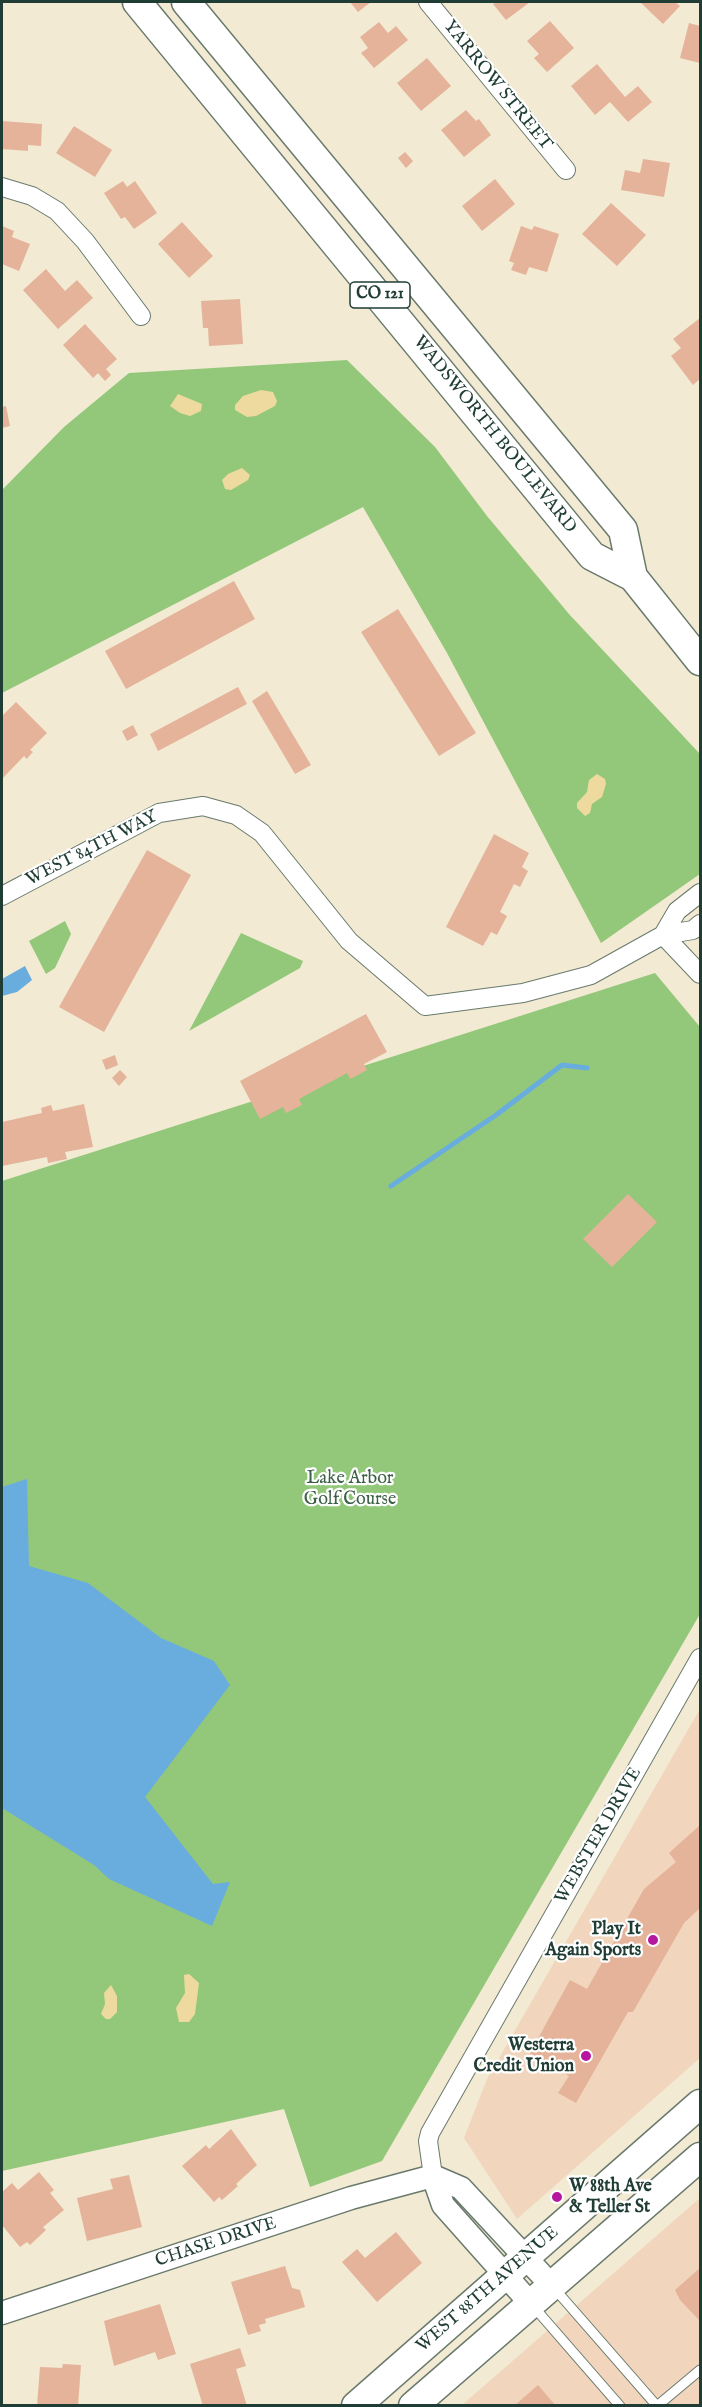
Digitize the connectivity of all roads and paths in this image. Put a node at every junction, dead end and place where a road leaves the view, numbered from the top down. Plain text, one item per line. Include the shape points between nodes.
1 (136, 2) edge
2 (186, 2) edge
3 (428, 2) edge
4 (566, 170) dead end
5 (2, 187) edge
6 (141, 316) dead end
7 (633, 577) junction
8 (700, 661) edge
9 (700, 893) edge
10 (2, 896) edge
11 (700, 924) edge
12 (663, 934) junction
13 (700, 974) edge
14 (700, 1658) edge
15 (700, 2104) edge
16 (700, 2157) edge
17 (433, 2176) junction
18 (526, 2256) junction
19 (504, 2274) junction
20 (542, 2295) junction
21 (2, 2313) edge
22 (700, 2370) edge
23 (356, 2406) edge
24 (413, 2406) edge
25 (620, 2406) edge
26 (657, 2406) edge

1 - 7 main road, WADSWORTH BOULEVARD / CO 121 via 592,556
2 - 7 main road, WADSWORTH BOULEVARD / CO 121 via 623,530
3 - 4 street, YARROW STREET
5 - 6 street via 32,196 57,211 85,241
7 - 8 main road, WADSWORTH BOULEVARD / CO 121
9 - 12 street, WEST 84TH WAY via 677,911
10 - 12 street, WEST 84TH WAY via 159,813 203,806 236,815 262,833 349,941 425,1006 523,993 591,975
11 - 12 street, WEST 84TH WAY via 693,930
12 - 13 street
14 - 17 street, WEBSTER DRIVE via 430,2133
15 - 18 main road, WEST 88TH AVENUE
16 - 20 main road
17 - 18 street via 461,2188
17 - 19 street via 443,2205
17 - 21 street, CHASE DRIVE via 351,2198
18 - 19 main road, WEST 88TH AVENUE
18 - 20 street
19 - 20 street
19 - 23 main road, WEST 88TH AVENUE
20 - 24 main road
20 - 25 lane
20 - 26 lane
22 - 26 lane

